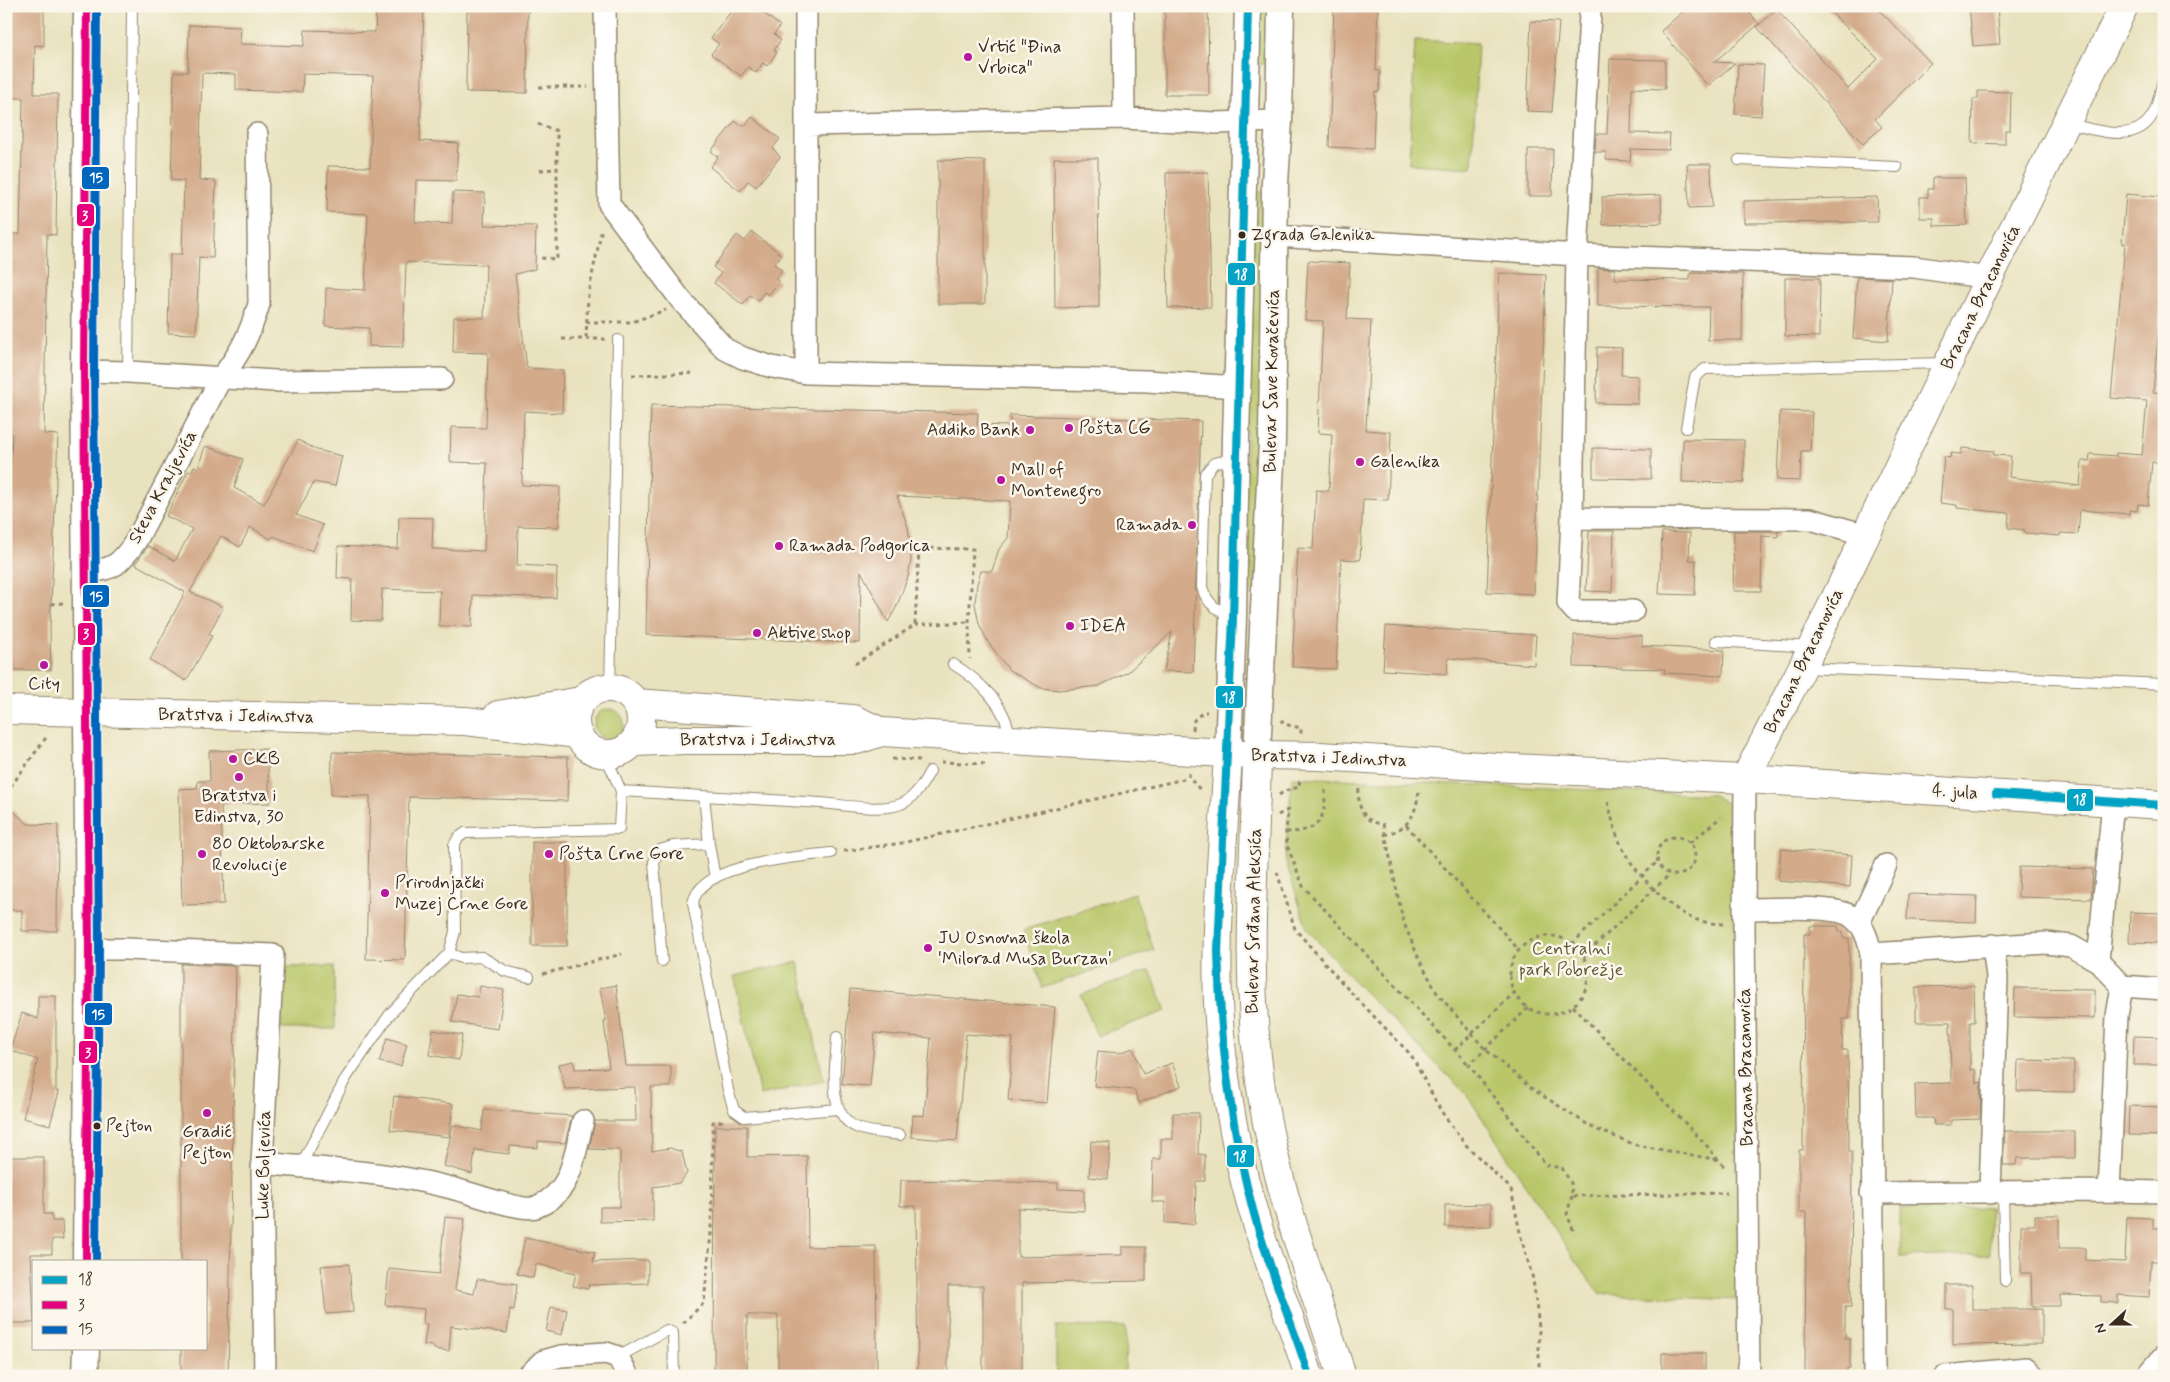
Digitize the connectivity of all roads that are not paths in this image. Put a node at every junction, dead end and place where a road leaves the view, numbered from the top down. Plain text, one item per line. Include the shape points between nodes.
1 (87, 6) edge
2 (132, 6) edge
3 (605, 6) edge
4 (806, 6) edge
5 (1123, 6) edge
6 (1248, 6) edge
7 (1281, 6) edge
8 (2124, 6) edge
9 (1590, 14) dead end
10 (2164, 76) edge
11 (1124, 118) junction
12 (1279, 121) junction
13 (1243, 122) junction
14 (2066, 123) junction
15 (807, 125) junction
16 (257, 134) dead end
17 (1739, 160) dead end
18 (1897, 167) dead end
19 (1275, 236) junction
20 (1577, 255) junction
21 (1989, 278) junction
22 (618, 340) road end
23 (1949, 363) junction
24 (84, 371) junction
25 (128, 372) junction
26 (806, 373) junction
27 (221, 378) junction
28 (442, 379) dead end
29 (1238, 387) junction
30 (1686, 428) dead end
31 (1572, 518) junction
32 (1866, 535) junction
33 (86, 572) junction
34 (1633, 611) dead end
35 (1716, 640) dead end
36 (1807, 657) junction
37 (953, 664) dead end
38 (2164, 684) edge
39 (610, 687) junction
40 (581, 702) junction
41 (636, 703) junction
42 (6, 710) edge
43 (87, 711) junction
44 (465, 720) junction
45 (578, 734) junction
46 (1010, 739) junction
47 (890, 741) junction
48 (634, 742) junction
49 (1228, 753) junction
50 (605, 754) junction
51 (1257, 755) junction
52 (930, 766) road end
53 (1745, 778) junction
54 (621, 791) junction
55 (704, 796) junction
56 (2113, 802) junction
57 (2164, 805) edge
58 (709, 844) junction
59 (831, 853) road end
60 (1886, 865) dead end
61 (715, 878) junction
62 (1744, 917) junction
63 (1859, 924) junction
64 (1993, 945) junction
65 (89, 949) junction
66 (449, 953) junction
67 (1871, 954) junction
68 (662, 961) dead end
69 (2098, 961) junction
70 (530, 977) road end
71 (2122, 986) junction
72 (2164, 989) edge
73 (837, 1037) dead end
74 (838, 1109) junction
75 (583, 1121) dead end
76 (900, 1134) dead end
77 (262, 1163) junction
78 (300, 1167) junction
79 (2109, 1190) junction
80 (2164, 1192) edge
81 (1871, 1193) junction
82 (1997, 1193) junction
83 (86, 1260) edge
84 (2006, 1281) dead end
85 (86, 1350) edge
86 (2164, 1356) edge
87 (618, 1357) junction
88 (85, 1376) edge
89 (265, 1376) edge
90 (528, 1376) edge
91 (628, 1376) edge
92 (674, 1376) edge
93 (1309, 1376) edge
94 (1342, 1376) edge
95 (1749, 1376) edge
96 (1874, 1376) edge
97 (1946, 1376) edge
98 (2034, 1376) edge
99 (2147, 1376) edge

1 - 24 street
2 - 25 lane
3 - 26 street via 609,204 681,300 725,350 772,367
4 - 15 street
5 - 11 street
6 - 13 street, Bulevar Save Kovačevića
7 - 12 street, Bulevar Save Kovačevića
8 - 14 main road, Bracana Bracanovića
9 - 20 street
10 - 14 lane via 2154,112 2141,126 2126,133 2107,134
11 - 13 street
11 - 15 street
12 - 13 street
12 - 19 street, Bulevar Save Kovačevića
13 - 29 street, Bulevar Save Kovačevića
14 - 21 main road, Bracana Bracanovića
15 - 26 street
16 - 27 street, Steva Kraljevića via 259,304 251,330
17 - 18 lane
19 - 20 street
19 - 51 street, Bulevar Save Kovačevića via 1272,441
20 - 21 street via 1914,267
20 - 31 street
21 - 23 main road, Bracana Bracanovića
22 - 39 lane
23 - 30 lane via 1705,369 1695,377
23 - 32 main road, Bracana Bracanovića
24 - 25 street
24 - 33 street
25 - 27 street
26 - 29 street via 1147,381
27 - 28 street via 275,381
27 - 33 street, Steva Kraljevića via 126,556 110,569
29 - 49 street, Bulevar Save Kovačevića
31 - 32 street via 1810,519
31 - 34 street via 1570,608 1574,611
32 - 36 main road, Bracana Bracanovića
33 - 43 street
35 - 36 lane
36 - 38 lane
36 - 53 main road, Bracana Bracanovića
37 - 46 lane via 970,674 999,708 1006,719
39 - 40 main road via 589,694
39 - 41 main road via 629,695
40 - 44 main road, Bratstva i Jedinstva
40 - 45 main road via 576,712
41 - 47 main road, Bratstva i Jedinstva via 853,719
41 - 48 main road via 642,723
42 - 43 main road, Bratstva i Jedinstva
43 - 44 main road, Bratstva i Jedinstva
43 - 65 street
44 - 45 main road, Bratstva i Jedinstva
45 - 50 main road via 584,744
46 - 47 main road, Bratstva i Jedinstva
46 - 49 main road, Bratstva i Jedinstva
47 - 48 main road, Bratstva i Jedinstva
48 - 50 main road via 626,749
49 - 51 main road, Bratstva i Jedinstva
49 - 93 main road, Bulevar Srđana Aleksića via 1218,951 1218,1004 1225,1077 1236,1143 1253,1211
50 - 54 lane
51 - 53 main road, Bratstva i Jedinstva
51 - 94 main road, Bulevar Srđana Aleksića via 1250,951 1259,1075 1269,1138 1285,1203
52 - 55 lane via 923,784 913,796 890,807
53 - 56 main road, 4. jula
53 - 62 street, Bracana Bracanovića
54 - 55 lane
54 - 66 lane via 618,828 465,833 458,838 454,845 455,932
55 - 58 lane
56 - 57 main road, 4. jula
56 - 69 street
58 - 61 lane
58 - 68 lane via 660,850 654,862
59 - 61 lane via 752,863
60 - 63 street
61 - 74 lane via 694,894 693,903 734,1110 744,1118
62 - 63 street via 1830,910 1848,915
62 - 95 street, Bracana Bracanovića
63 - 67 street via 1867,935
64 - 67 street
64 - 69 street via 2046,943 2071,946
64 - 82 street via 1998,976
65 - 77 street, Luke Boljevića via 273,955
65 - 83 street
66 - 70 lane via 461,958 482,957 505,971
66 - 78 lane via 390,1014 346,1078
67 - 81 street
69 - 71 street
71 - 72 street
71 - 79 street via 2117,1016
73 - 74 lane via 835,1098
74 - 76 lane via 843,1118 860,1129
75 - 78 street via 568,1181 554,1197 534,1208 431,1181
77 - 78 street
77 - 89 street, Luke Boljevića
79 - 80 street
79 - 82 street
81 - 82 street
81 - 96 street
82 - 84 lane
85 - 88 street
86 - 99 street
87 - 90 street via 606,1353 562,1356 543,1361
87 - 91 street
87 - 92 lane via 667,1330 673,1333
97 - 98 street via 2026,1368

